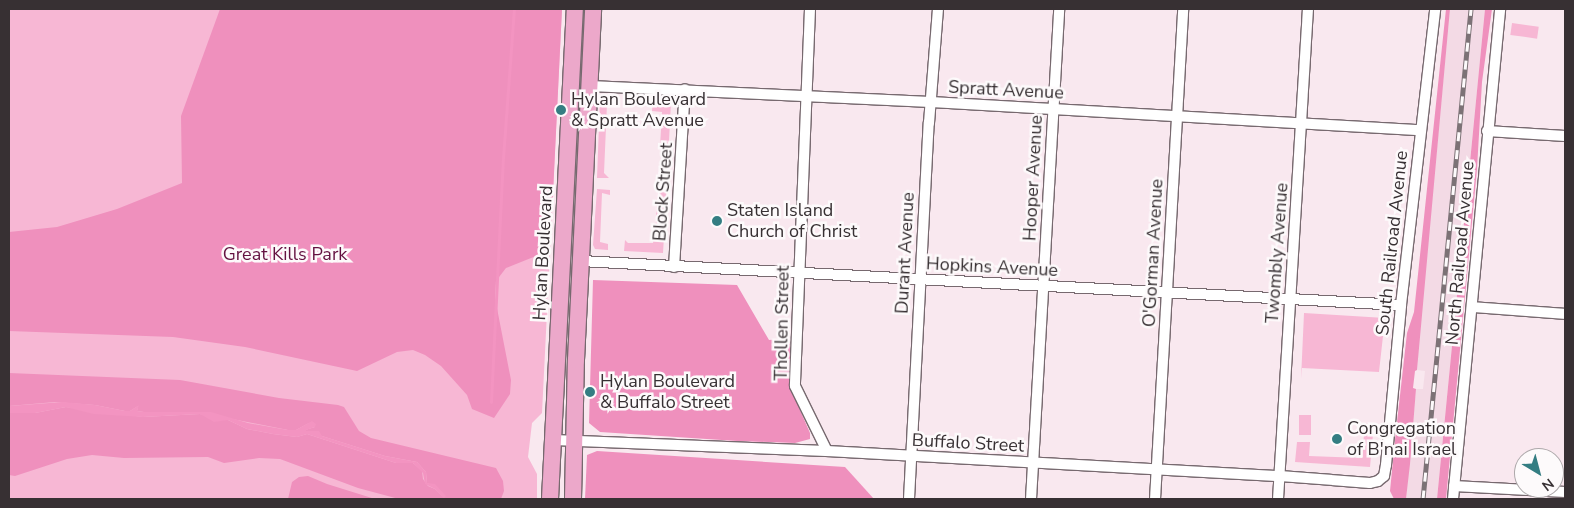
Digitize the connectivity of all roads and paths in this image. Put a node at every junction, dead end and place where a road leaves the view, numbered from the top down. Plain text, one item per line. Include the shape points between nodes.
1 (575, 9) edge
2 (593, 9) edge
3 (810, 9) edge
4 (938, 9) edge
5 (1060, 9) edge
6 (1183, 9) edge
7 (1308, 9) edge
8 (1435, 9) edge
9 (1500, 9) edge
10 (590, 86) junction
11 (685, 89) junction
12 (807, 96) junction
13 (931, 102) junction
14 (1053, 108) junction
15 (1176, 115) junction
16 (1302, 122) junction
17 (1420, 130) junction
18 (1487, 131) junction
19 (1565, 136) edge
20 (582, 261) junction
21 (674, 267) junction
22 (799, 274) junction
23 (920, 280) junction
24 (1043, 286) junction
25 (1167, 292) junction
26 (1290, 299) junction
27 (1401, 305) junction
28 (1472, 307) junction
29 (1565, 314) edge
30 (553, 440) junction
31 (576, 441) junction
32 (827, 451) junction
33 (910, 456) junction
34 (1034, 463) junction
35 (1157, 470) junction
36 (1280, 476) junction
37 (1381, 480) joint
38 (1454, 486) junction
39 (1565, 492) edge
40 (550, 499) edge
41 (573, 499) edge
42 (909, 499) edge
43 (1031, 499) edge
44 (1155, 499) edge
45 (1278, 499) edge
46 (1453, 499) edge

1 - 30 main road, Hylan Boulevard
2 - 10 main road
3 - 12 street, Thollen Street
4 - 13 street, Durant Avenue
5 - 14 street, Hooper Avenue
6 - 15 street, O'Gorman Avenue
7 - 16 street, Twombly Avenue
8 - 17 street, South Railroad Avenue
9 - 18 street, North Railroad Avenue
10 - 11 street, Spratt Avenue
10 - 20 main road
11 - 12 street, Spratt Avenue
11 - 21 street, Block Street
12 - 13 street, Spratt Avenue
12 - 22 street, Thollen Street
13 - 14 street, Spratt Avenue
13 - 23 street, Durant Avenue
14 - 15 street, Spratt Avenue
14 - 24 street, Hooper Avenue
15 - 16 street, Spratt Avenue
15 - 25 street, O'Gorman Avenue
16 - 17 street, Spratt Avenue
16 - 26 street, Twombly Avenue
17 - 27 street, South Railroad Avenue
18 - 19 street
18 - 28 street, North Railroad Avenue
20 - 21 street, Hopkins Avenue
20 - 31 main road via 576,360
21 - 22 street, Hopkins Avenue
22 - 23 street, Hopkins Avenue
22 - 32 street, Thollen Street via 795,386
23 - 24 street, Hopkins Avenue
23 - 33 street, Durant Avenue
24 - 25 street, Hopkins Avenue
24 - 34 street, Hooper Avenue
25 - 26 street, Hopkins Avenue
25 - 35 street, O'Gorman Avenue
26 - 27 street, Hopkins Avenue
26 - 36 street, Twombly Avenue
27 - 37 street, South Railroad Avenue via 1386,465
28 - 29 street
28 - 38 street, North Railroad Avenue
30 - 31 street, Buffalo Street
30 - 40 main road, Hylan Boulevard
31 - 32 street, Buffalo Street
31 - 41 main road
32 - 33 street, Buffalo Street
33 - 34 street, Buffalo Street
33 - 42 street, Durant Avenue
34 - 35 street, Buffalo Street
34 - 43 street, Hooper Avenue
35 - 36 street, Buffalo Street
35 - 44 street, O'Gorman Avenue
36 - 37 street, Buffalo Street via 1370,483
36 - 45 street, Twombly Avenue
38 - 39 street
38 - 46 street, North Railroad Avenue

